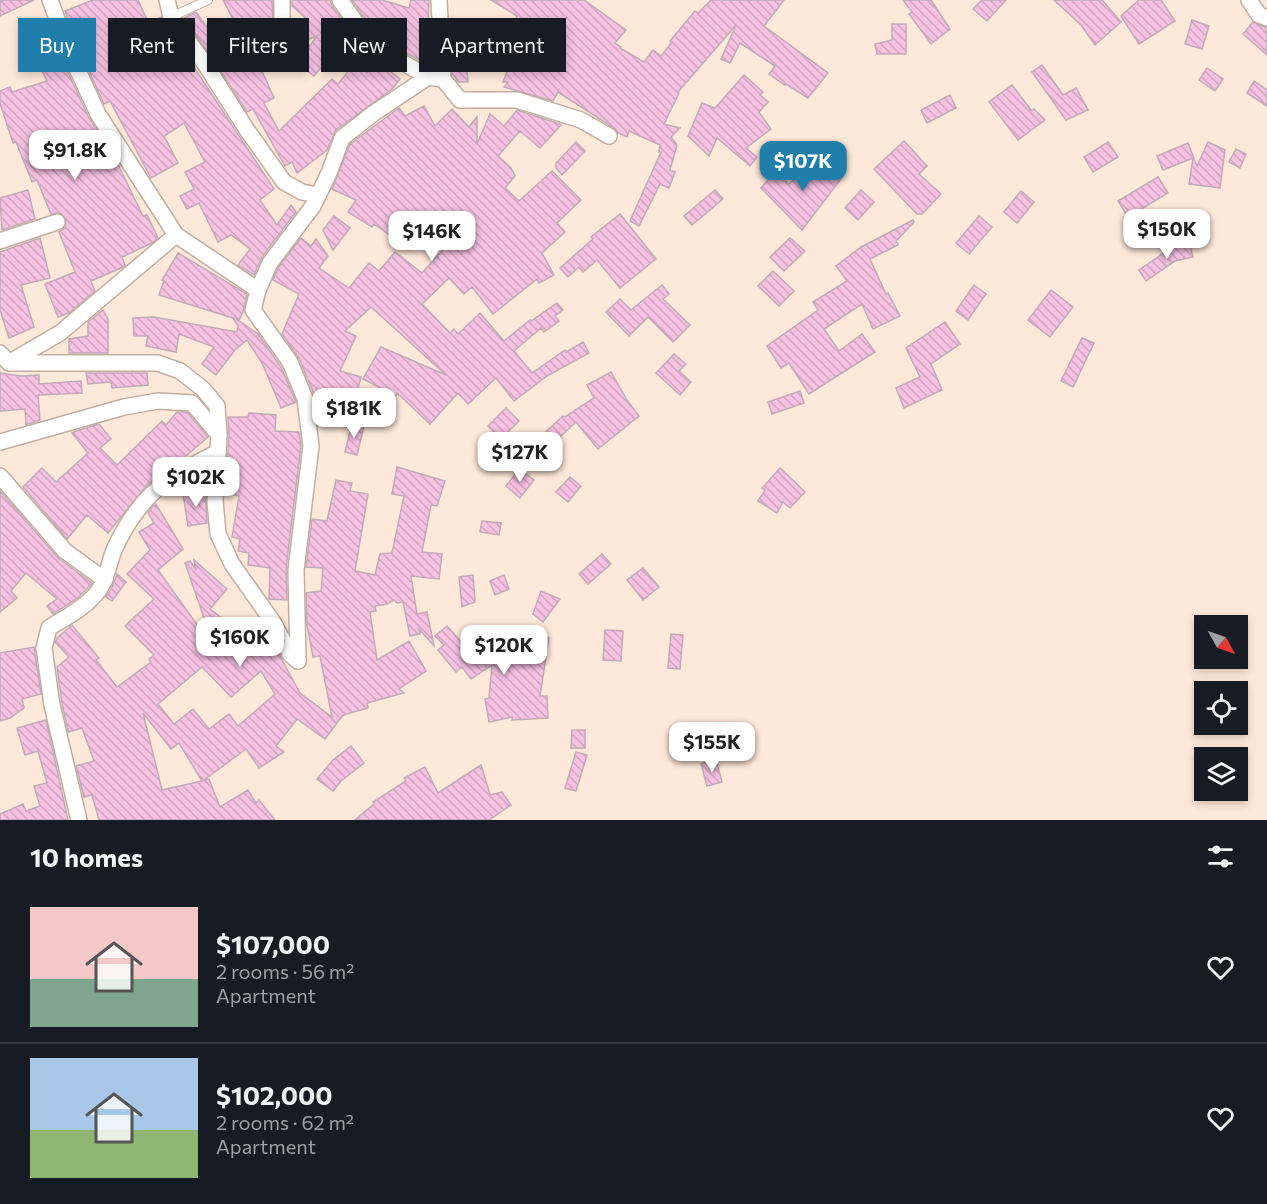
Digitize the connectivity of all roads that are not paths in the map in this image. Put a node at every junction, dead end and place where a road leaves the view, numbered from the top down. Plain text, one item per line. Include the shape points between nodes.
1 (50, 0) edge
2 (167, 0) edge
3 (208, 0) edge
4 (282, 0) edge
5 (340, 0) edge
6 (439, 0) edge
7 (1249, 0) edge
8 (171, 17) junction
9 (282, 18) edge
10 (1267, 18) edge
11 (436, 78) junction
12 (609, 136) dead end
13 (317, 195) junction
14 (57, 222) dead end
15 (176, 235) junction
16 (0, 241) edge
17 (258, 290) junction
18 (3, 361) edge
19 (219, 435) junction
20 (0, 441) edge
21 (218, 452) junction
22 (0, 476) edge
23 (105, 579) junction
24 (79, 820) edge

1 - 15 street via 98,114
2 - 8 street
3 - 8 lane
4 - 9 street
5 - 11 street via 371,44
6 - 11 street
7 - 10 street via 1259,15
8 - 13 street via 284,182
11 - 12 street via 460,100 517,100 581,120
11 - 13 street via 374,113 342,138
13 - 17 street via 270,263
14 - 16 street
15 - 17 street
15 - 18 street via 60,333
17 - 21 street via 254,310 290,362 305,399 311,446 296,570 298,661 232,564 218,534
18 - 19 street via 158,363 180,371 203,389 217,406
19 - 20 street via 192,403 158,400
19 - 21 street
21 - 23 street via 157,489 137,510 115,549
22 - 23 street via 65,551
23 - 24 street via 95,596 74,614 49,627 44,648 52,705

